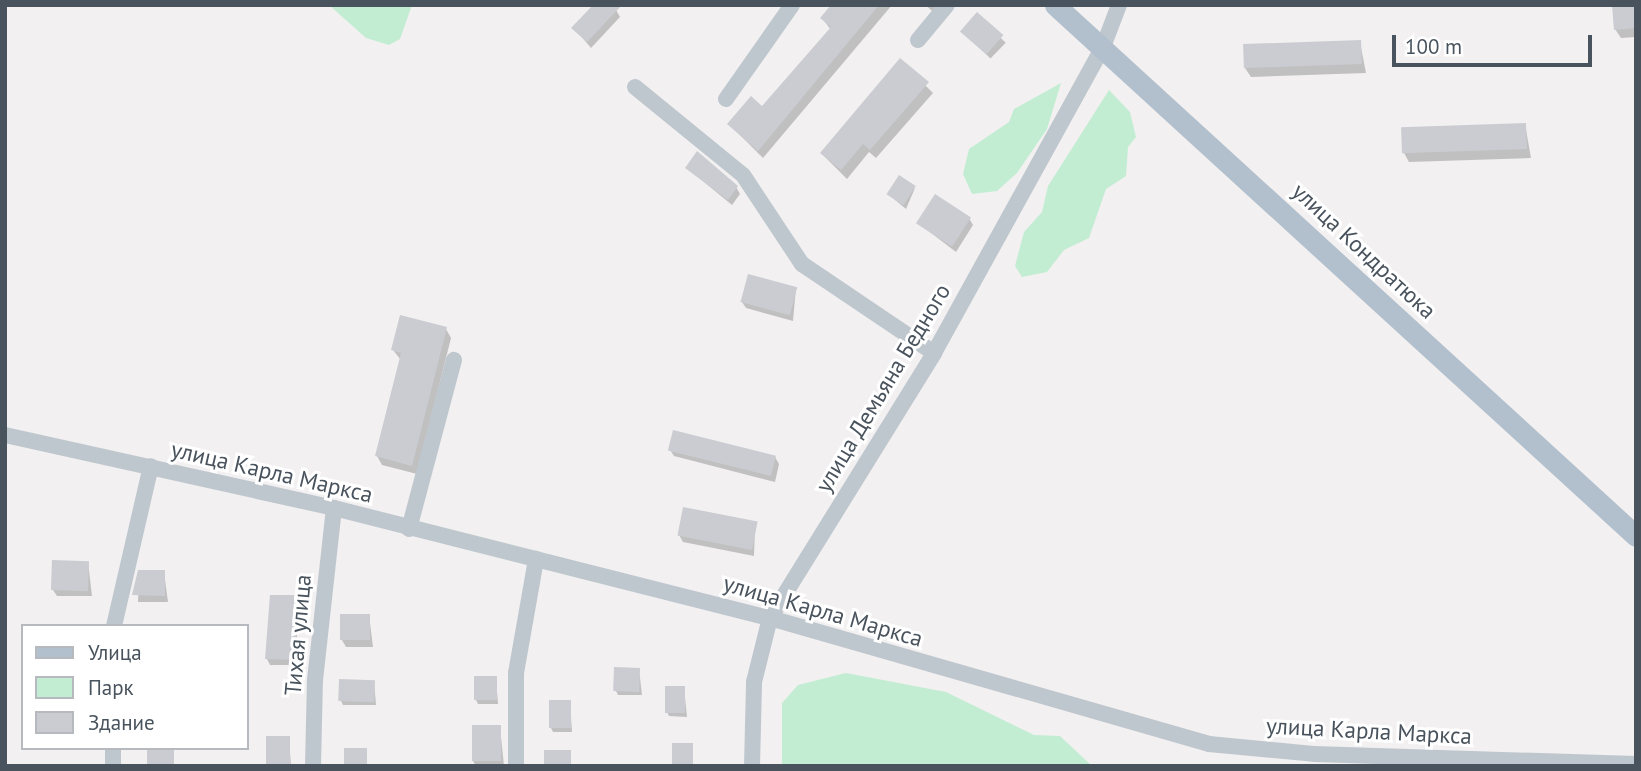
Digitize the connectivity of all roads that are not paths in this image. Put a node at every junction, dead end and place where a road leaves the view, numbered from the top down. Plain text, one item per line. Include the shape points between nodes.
1 (792, 5) edge
2 (947, 5) edge
3 (1055, 5) edge
4 (1119, 5) edge
5 (918, 40) dead end
6 (1103, 47) junction
7 (635, 87) dead end
8 (726, 99) dead end
9 (934, 353) junction
10 (454, 360) dead end
11 (5, 435) edge
12 (150, 466) junction
13 (334, 508) junction
14 (409, 529) junction
15 (1636, 536) edge
16 (536, 559) junction
17 (770, 618) junction
18 (114, 624) edge
19 (1636, 764) edge
20 (313, 766) edge
21 (516, 766) edge
22 (752, 766) edge

1 - 8 street
2 - 5 street
3 - 6 main road, улица Кондратюка
4 - 6 street, улица Демьяна Бедного
6 - 9 street, улица Демьяна Бедного
6 - 15 main road, улица Кондратюка
7 - 9 street via 743,176 802,264
9 - 17 street, улица Демьяна Бедного
10 - 14 street
11 - 12 street, улица Карла Маркса
12 - 13 street, улица Карла Маркса
12 - 18 street
13 - 14 street, улица Карла Маркса
13 - 20 street, Тихая улица via 315,680
14 - 16 street, улица Карла Маркса
16 - 17 street, улица Карла Маркса
16 - 21 street via 516,673
17 - 19 street, улица Карла Маркса via 1209,744 1314,754
17 - 22 street, улица Демьяна Бедного via 754,682

